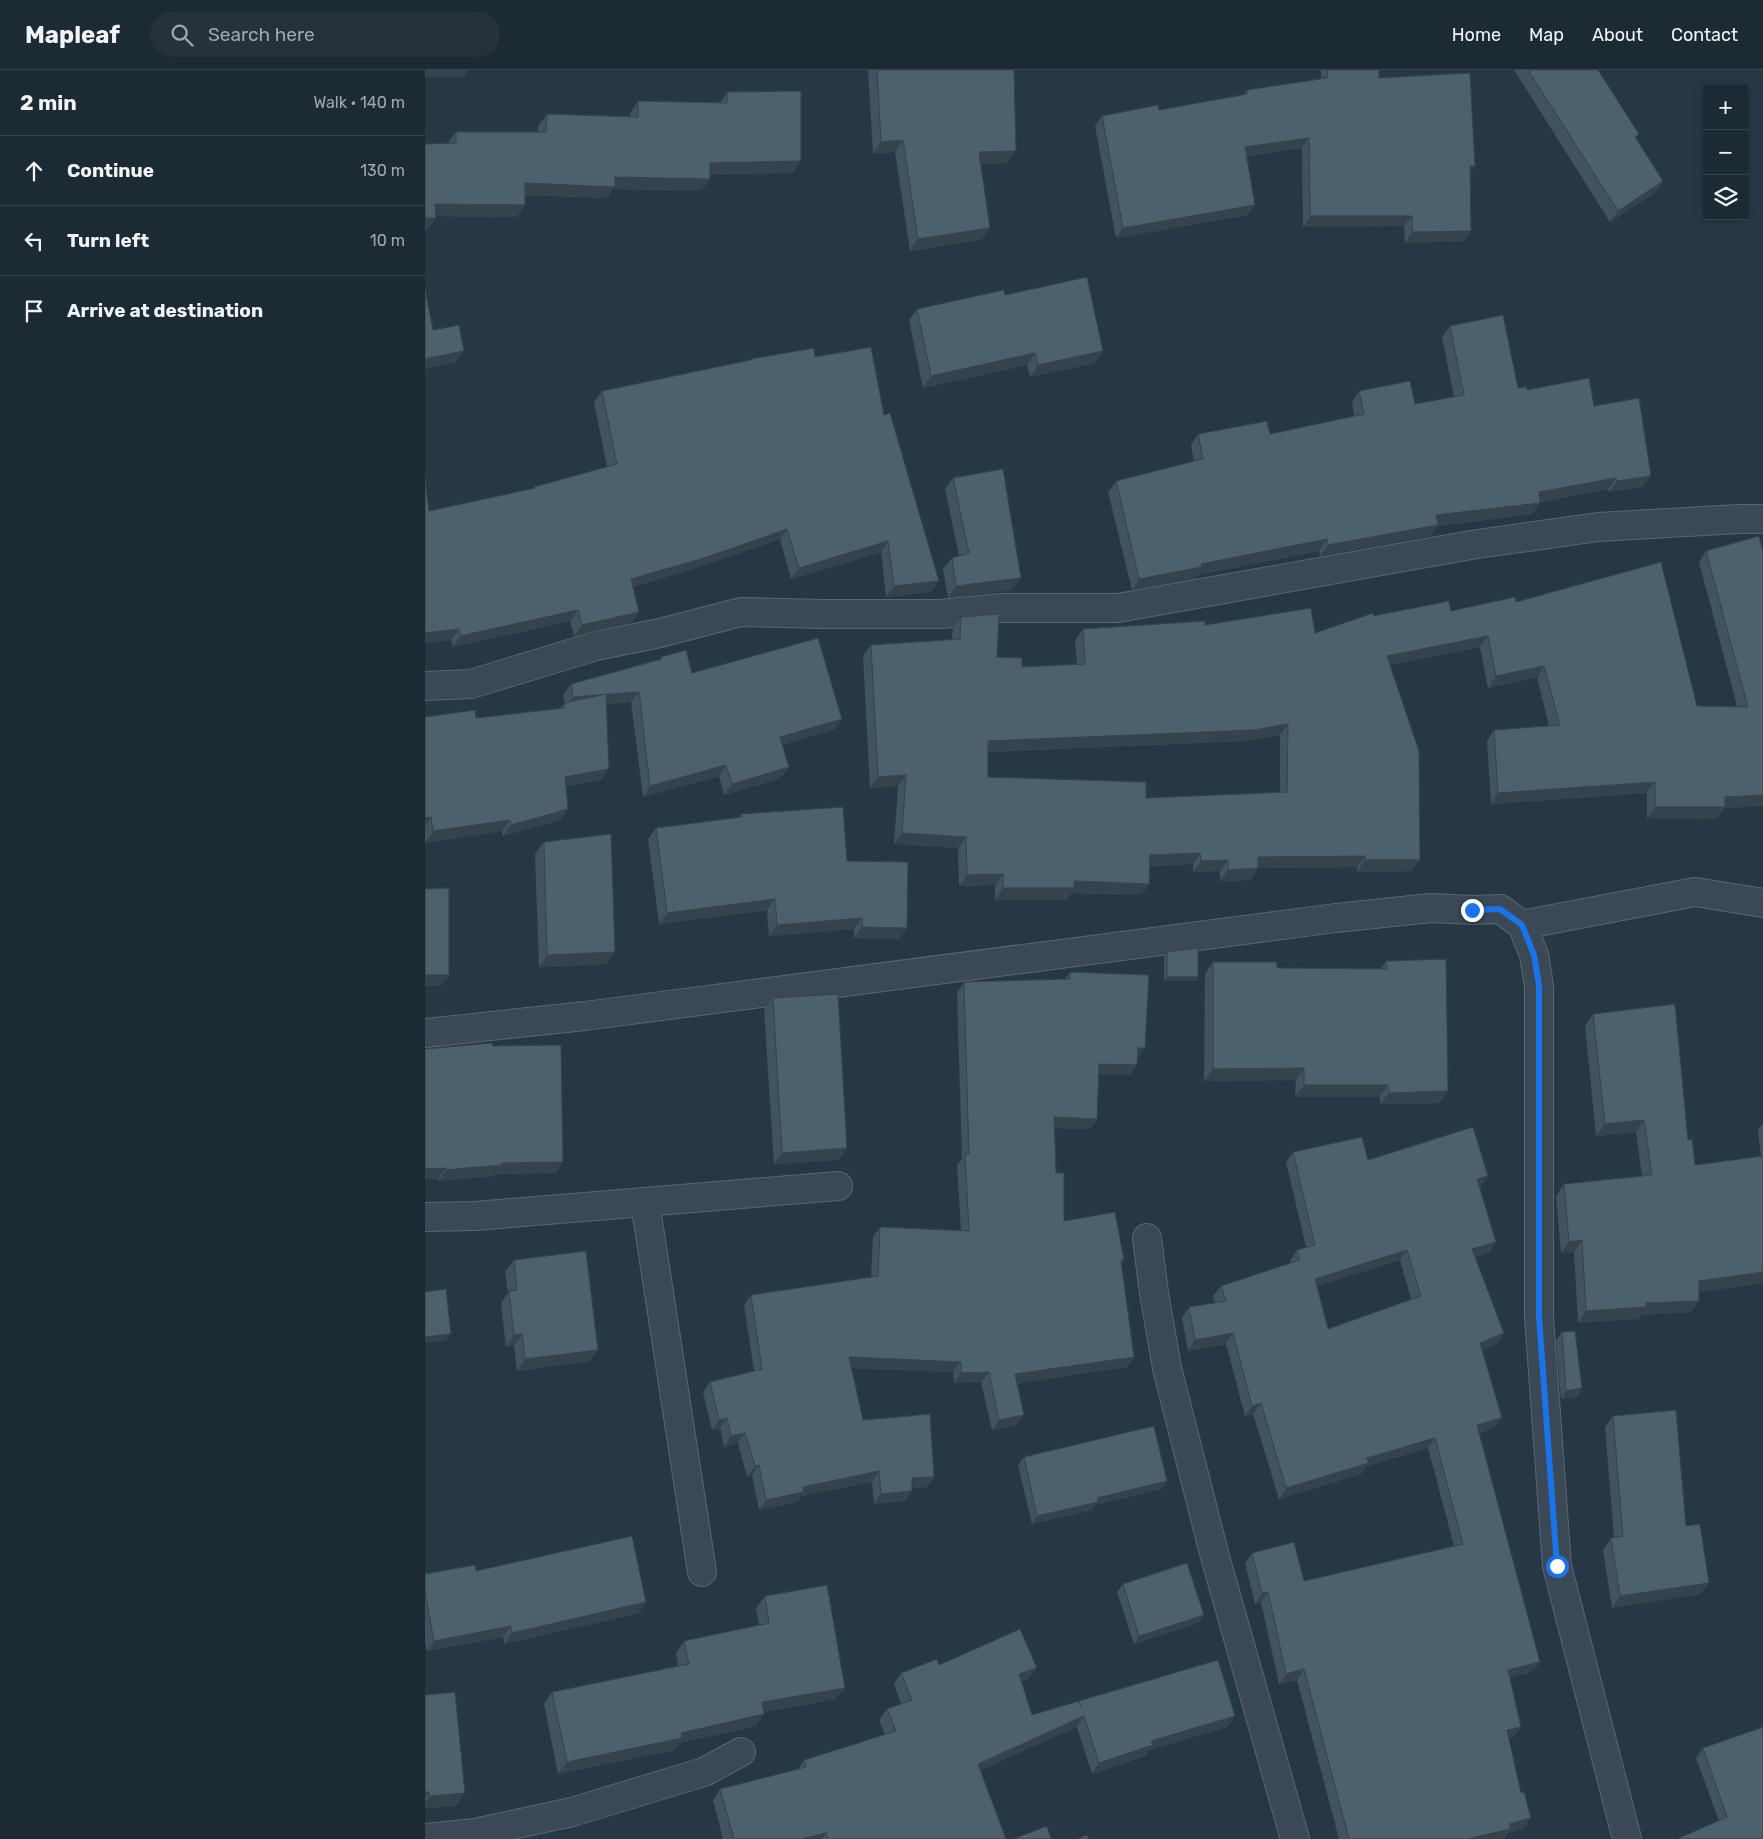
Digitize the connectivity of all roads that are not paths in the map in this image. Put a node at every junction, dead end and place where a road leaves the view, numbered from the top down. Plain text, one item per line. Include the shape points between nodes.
1 (1763, 519) edge
2 (425, 686) edge
3 (1763, 903) edge
4 (1522, 925) junction
5 (425, 1033) edge
6 (838, 1186) dead end
7 (645, 1202) junction
8 (425, 1217) edge
9 (1147, 1238) dead end
10 (702, 1572) dead end
11 (741, 1752) dead end
12 (425, 1838) edge
13 (1295, 1839) edge
14 (1627, 1839) edge

1 - 2 street via 1597,527 1471,545 1118,608 1001,608 941,614 741,612 596,646 471,684
3 - 4 street via 1695,892
4 - 5 street via 1500,909 1431,908 585,1016
4 - 14 street via 1534,955 1539,986 1539,1317 1557,1566
6 - 7 street
7 - 8 street
7 - 10 street
9 - 13 street via 1169,1377 1214,1553
11 - 12 street via 704,1772 572,1812 475,1833

